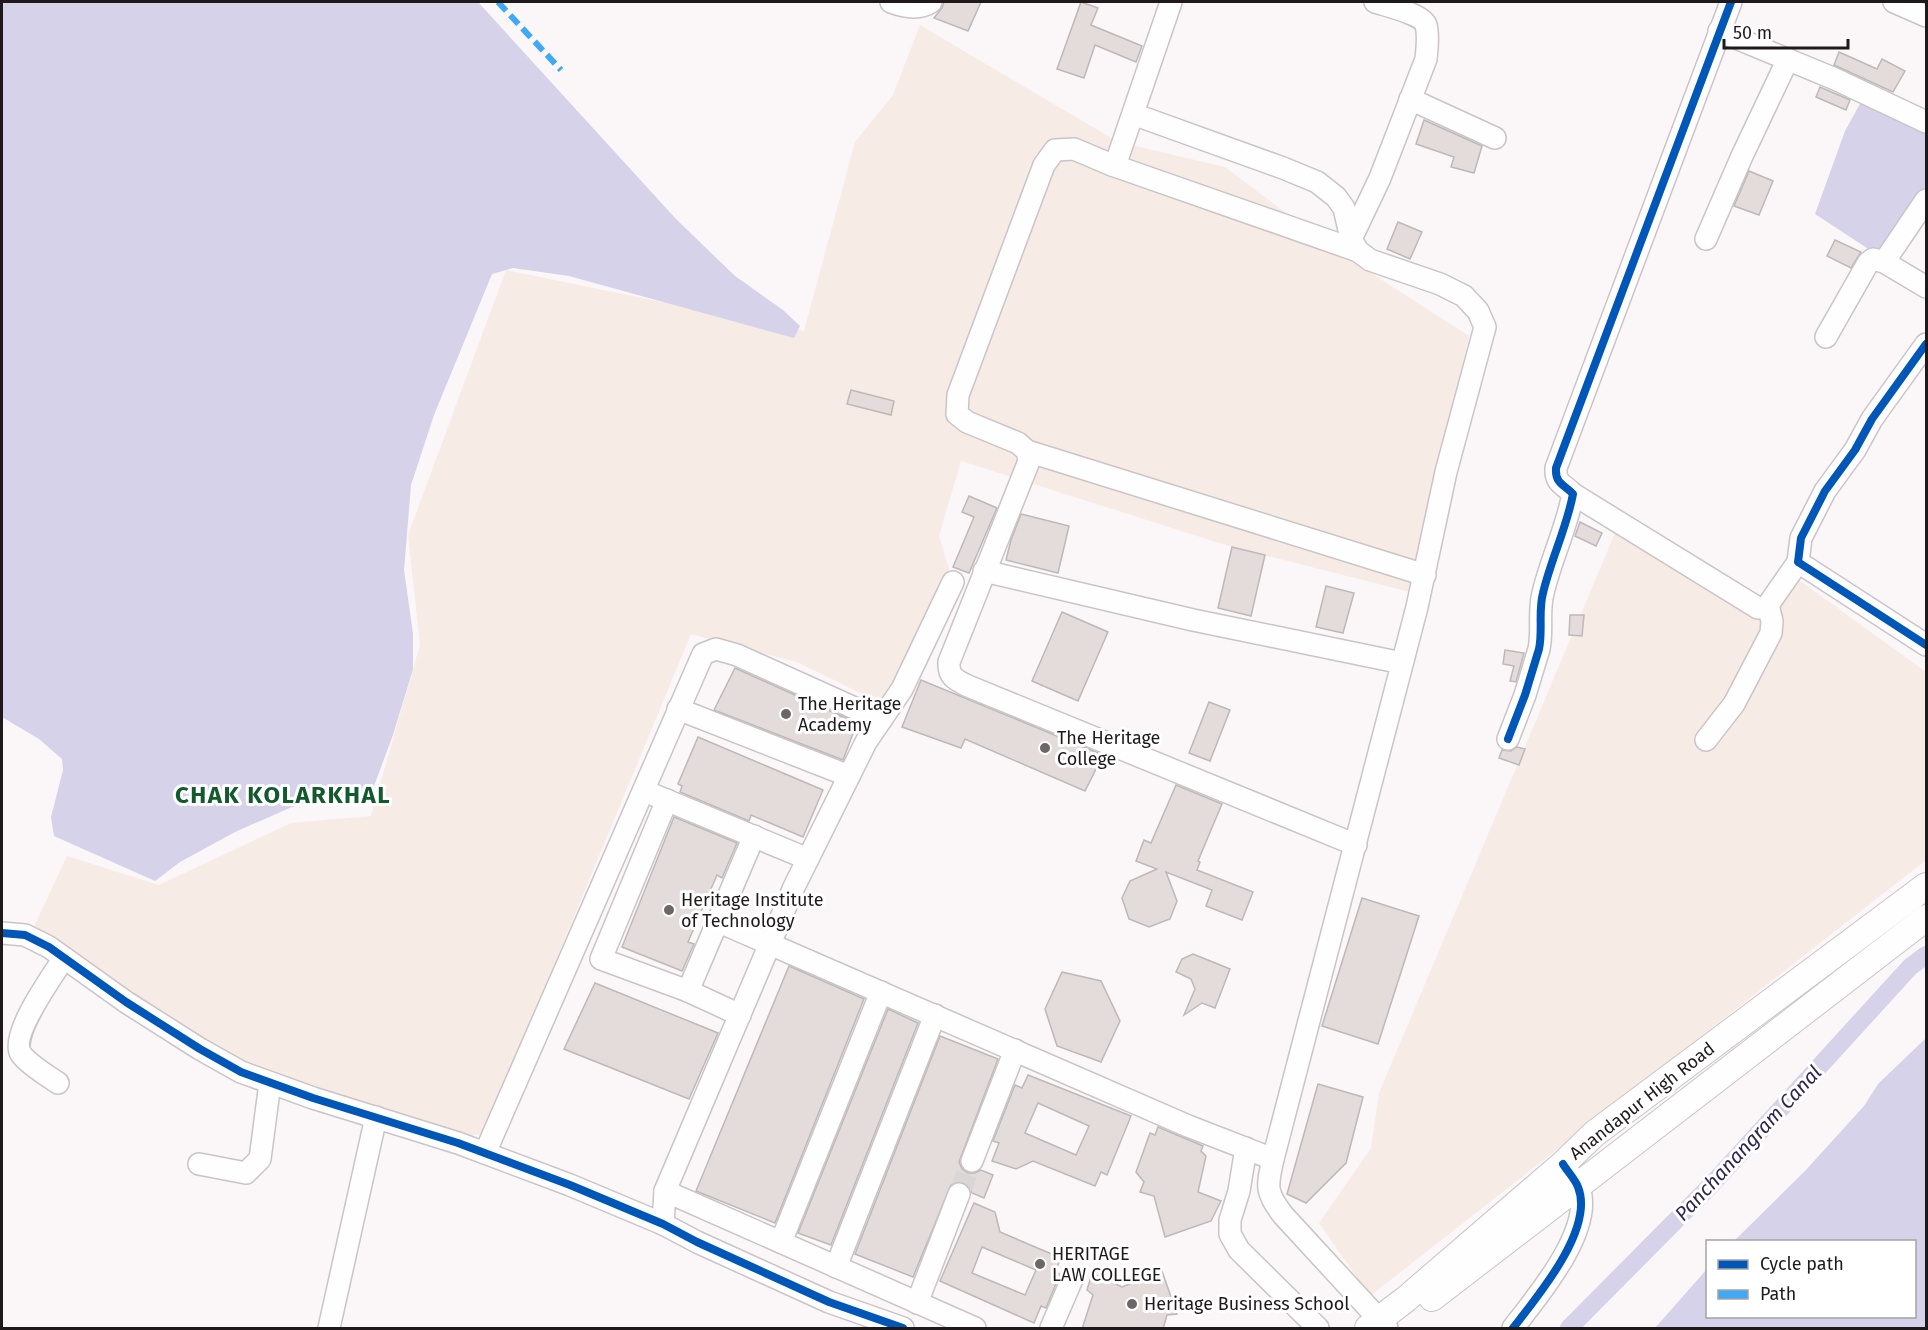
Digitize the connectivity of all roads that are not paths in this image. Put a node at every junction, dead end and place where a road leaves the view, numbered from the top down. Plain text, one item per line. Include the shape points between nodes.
1 (891, 2) edge
2 (931, 2) edge
3 (1171, 2) edge
4 (1375, 2) edge
5 (1731, 2) edge
6 (1894, 2) edge
7 (1926, 16) edge
8 (1719, 31) junction
9 (1788, 59) junction
10 (1410, 99) junction
11 (1133, 114) junction
12 (1926, 122) edge
13 (1495, 138) dead end
14 (1112, 165) junction
15 (1926, 200) edge
16 (1706, 239) dead end
17 (1355, 245) junction
18 (1884, 262) junction
19 (1926, 287) edge
20 (1826, 337) dead end
21 (1926, 344) edge
22 (1027, 451) junction
23 (1573, 494) junction
24 (1798, 562) junction
25 (984, 571) junction
26 (1425, 575) junction
27 (953, 582) dead end
28 (1768, 605) junction
29 (1926, 645) edge
30 (917, 660) junction
31 (1402, 663) junction
32 (949, 670) junction
33 (678, 709) junction
34 (881, 720) junction
35 (1508, 739) dead end
36 (1706, 740) dead end
37 (849, 776) junction
38 (643, 790) junction
39 (667, 800) junction
40 (754, 836) junction
41 (1356, 845) junction
42 (808, 859) junction
43 (1926, 886) edge
44 (1926, 918) edge
45 (717, 921) junction
46 (2, 933) edge
47 (770, 943) junction
48 (64, 958) junction
49 (688, 991) junction
50 (881, 992) junction
51 (740, 1015) junction
52 (934, 1015) junction
53 (1015, 1050) junction
54 (58, 1083) dead end
55 (270, 1083) junction
56 (376, 1117) junction
57 (1246, 1148) junction
58 (485, 1153) junction
59 (1273, 1159) junction
60 (972, 1161) tunnel mouth
61 (199, 1164) dead end
62 (1563, 1164) junction
63 (1578, 1187) junction
64 (665, 1191) junction
65 (959, 1194) tunnel mouth
66 (663, 1224) junction
67 (781, 1242) junction
68 (836, 1267) junction
69 (1073, 1277) dead end
70 (917, 1303) junction
71 (1382, 1327) edge
72 (330, 1329) edge
73 (903, 1329) edge
74 (975, 1329) edge
75 (1051, 1329) edge
76 (1318, 1329) edge
77 (1513, 1329) edge

1 - 2 street via 913,8
3 - 11 street
4 - 10 street via 1425,23 1426,59
5 - 8 street
6 - 7 street
8 - 9 street
8 - 23 street via 1557,468 1560,484
9 - 12 street
9 - 16 street
10 - 13 street
10 - 17 street
11 - 14 street
11 - 17 street via 1317,182 1344,208
14 - 17 street
14 - 22 street via 1074,149 1055,150 1044,165 958,395 957,414 967,422 1018,442
15 - 18 street
17 - 26 street via 1370,260 1464,296 1478,311 1485,327 1446,472
18 - 19 street
18 - 20 street via 1873,259 1868,263
21 - 24 street via 1825,491 1801,538
22 - 25 street via 1029,461
22 - 26 street
23 - 28 street via 1752,606
23 - 35 street via 1543,593 1539,649
24 - 28 street
24 - 29 street
25 - 31 street
25 - 32 street
26 - 31 street
27 - 30 street
28 - 36 street via 1771,633 1734,704
30 - 32 street
30 - 34 street
31 - 41 street
32 - 41 street via 952,678 968,686
33 - 34 street via 703,654 716,649
33 - 37 street
33 - 38 street
34 - 37 street
37 - 42 street
38 - 39 street
38 - 58 street
39 - 40 street
39 - 49 street via 601,959
40 - 42 street
40 - 45 street
41 - 59 street
42 - 47 street
43 - 62 main road, Anandapur High Road via 1594,1134
44 - 63 main road, Anandapur High Road
45 - 47 street
45 - 49 street
46 - 48 street via 25,935
47 - 50 street
47 - 51 street
48 - 54 street via 18,1042 28,1061
48 - 55 street via 200,1049
49 - 51 street
50 - 52 street
50 - 67 street
51 - 64 street
52 - 53 street
52 - 68 street
53 - 57 street
53 - 60 street
55 - 56 street
55 - 61 street via 260,1159 246,1173
56 - 58 street
56 - 72 street
57 - 59 street
57 - 76 street via 1230,1234 1239,1250
58 - 66 street
59 - 71 street via 1268,1190 1273,1203
62 - 63 street
62 - 71 main road, Anandapur High Road
63 - 71 main road, Anandapur High Road
63 - 77 street via 1578,1224 1566,1253
64 - 66 street
64 - 67 street
65 - 70 street
66 - 73 street via 829,1302
67 - 68 street
68 - 70 street
69 - 75 street
70 - 74 street

